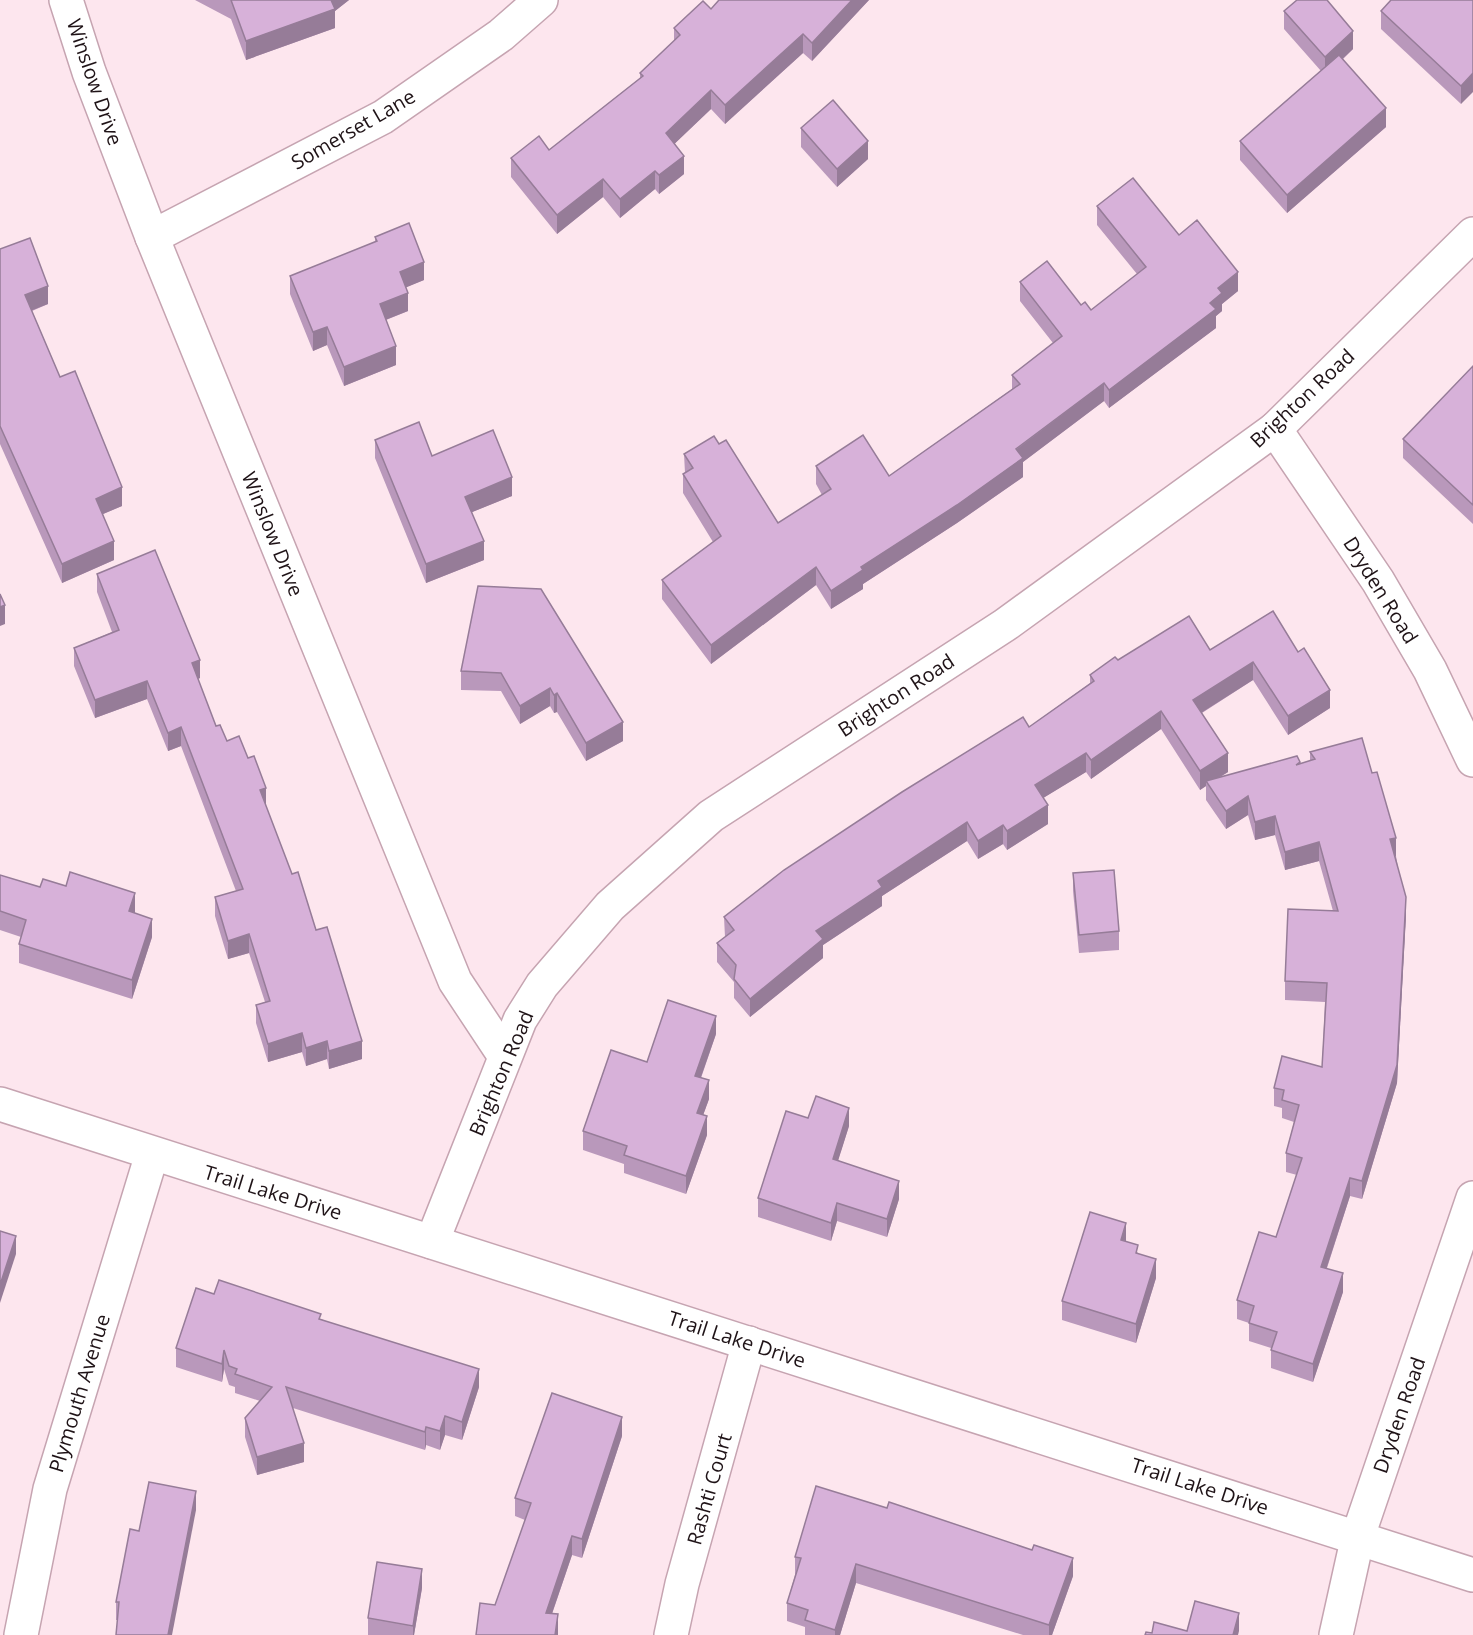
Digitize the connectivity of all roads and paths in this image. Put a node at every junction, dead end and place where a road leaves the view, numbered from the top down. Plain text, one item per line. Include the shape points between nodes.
1 (66, 0) edge
2 (541, 0) edge
3 (1473, 234) edge
4 (152, 237) junction
5 (1275, 429) junction
6 (1473, 760) edge
7 (504, 1056) junction
8 (0, 1104) edge
9 (152, 1154) junction
10 (1473, 1198) edge
11 (432, 1242) junction
12 (749, 1343) junction
13 (1358, 1536) junction
14 (1473, 1575) edge
15 (21, 1635) edge
16 (671, 1635) edge
17 (1336, 1635) edge

1 - 4 street, Winslow Drive
2 - 4 street, Somerset Lane via 501,35 383,117
3 - 5 street, Brighton Road
4 - 7 street, Winslow Drive via 455,981
5 - 6 street, Dryden Road via 1378,581 1430,670
5 - 7 street, Brighton Road via 1005,625 711,816 610,906 562,961 531,1003
7 - 11 street, Brighton Road
8 - 9 street, Trail Lake Drive
9 - 11 street, Trail Lake Drive
9 - 15 street, Plymouth Avenue via 50,1489
10 - 13 street, Dryden Road
11 - 12 street, Trail Lake Drive
12 - 13 street, Trail Lake Drive
12 - 16 street, Rashti Court
13 - 14 street, Trail Lake Drive
13 - 17 street, Dryden Road

